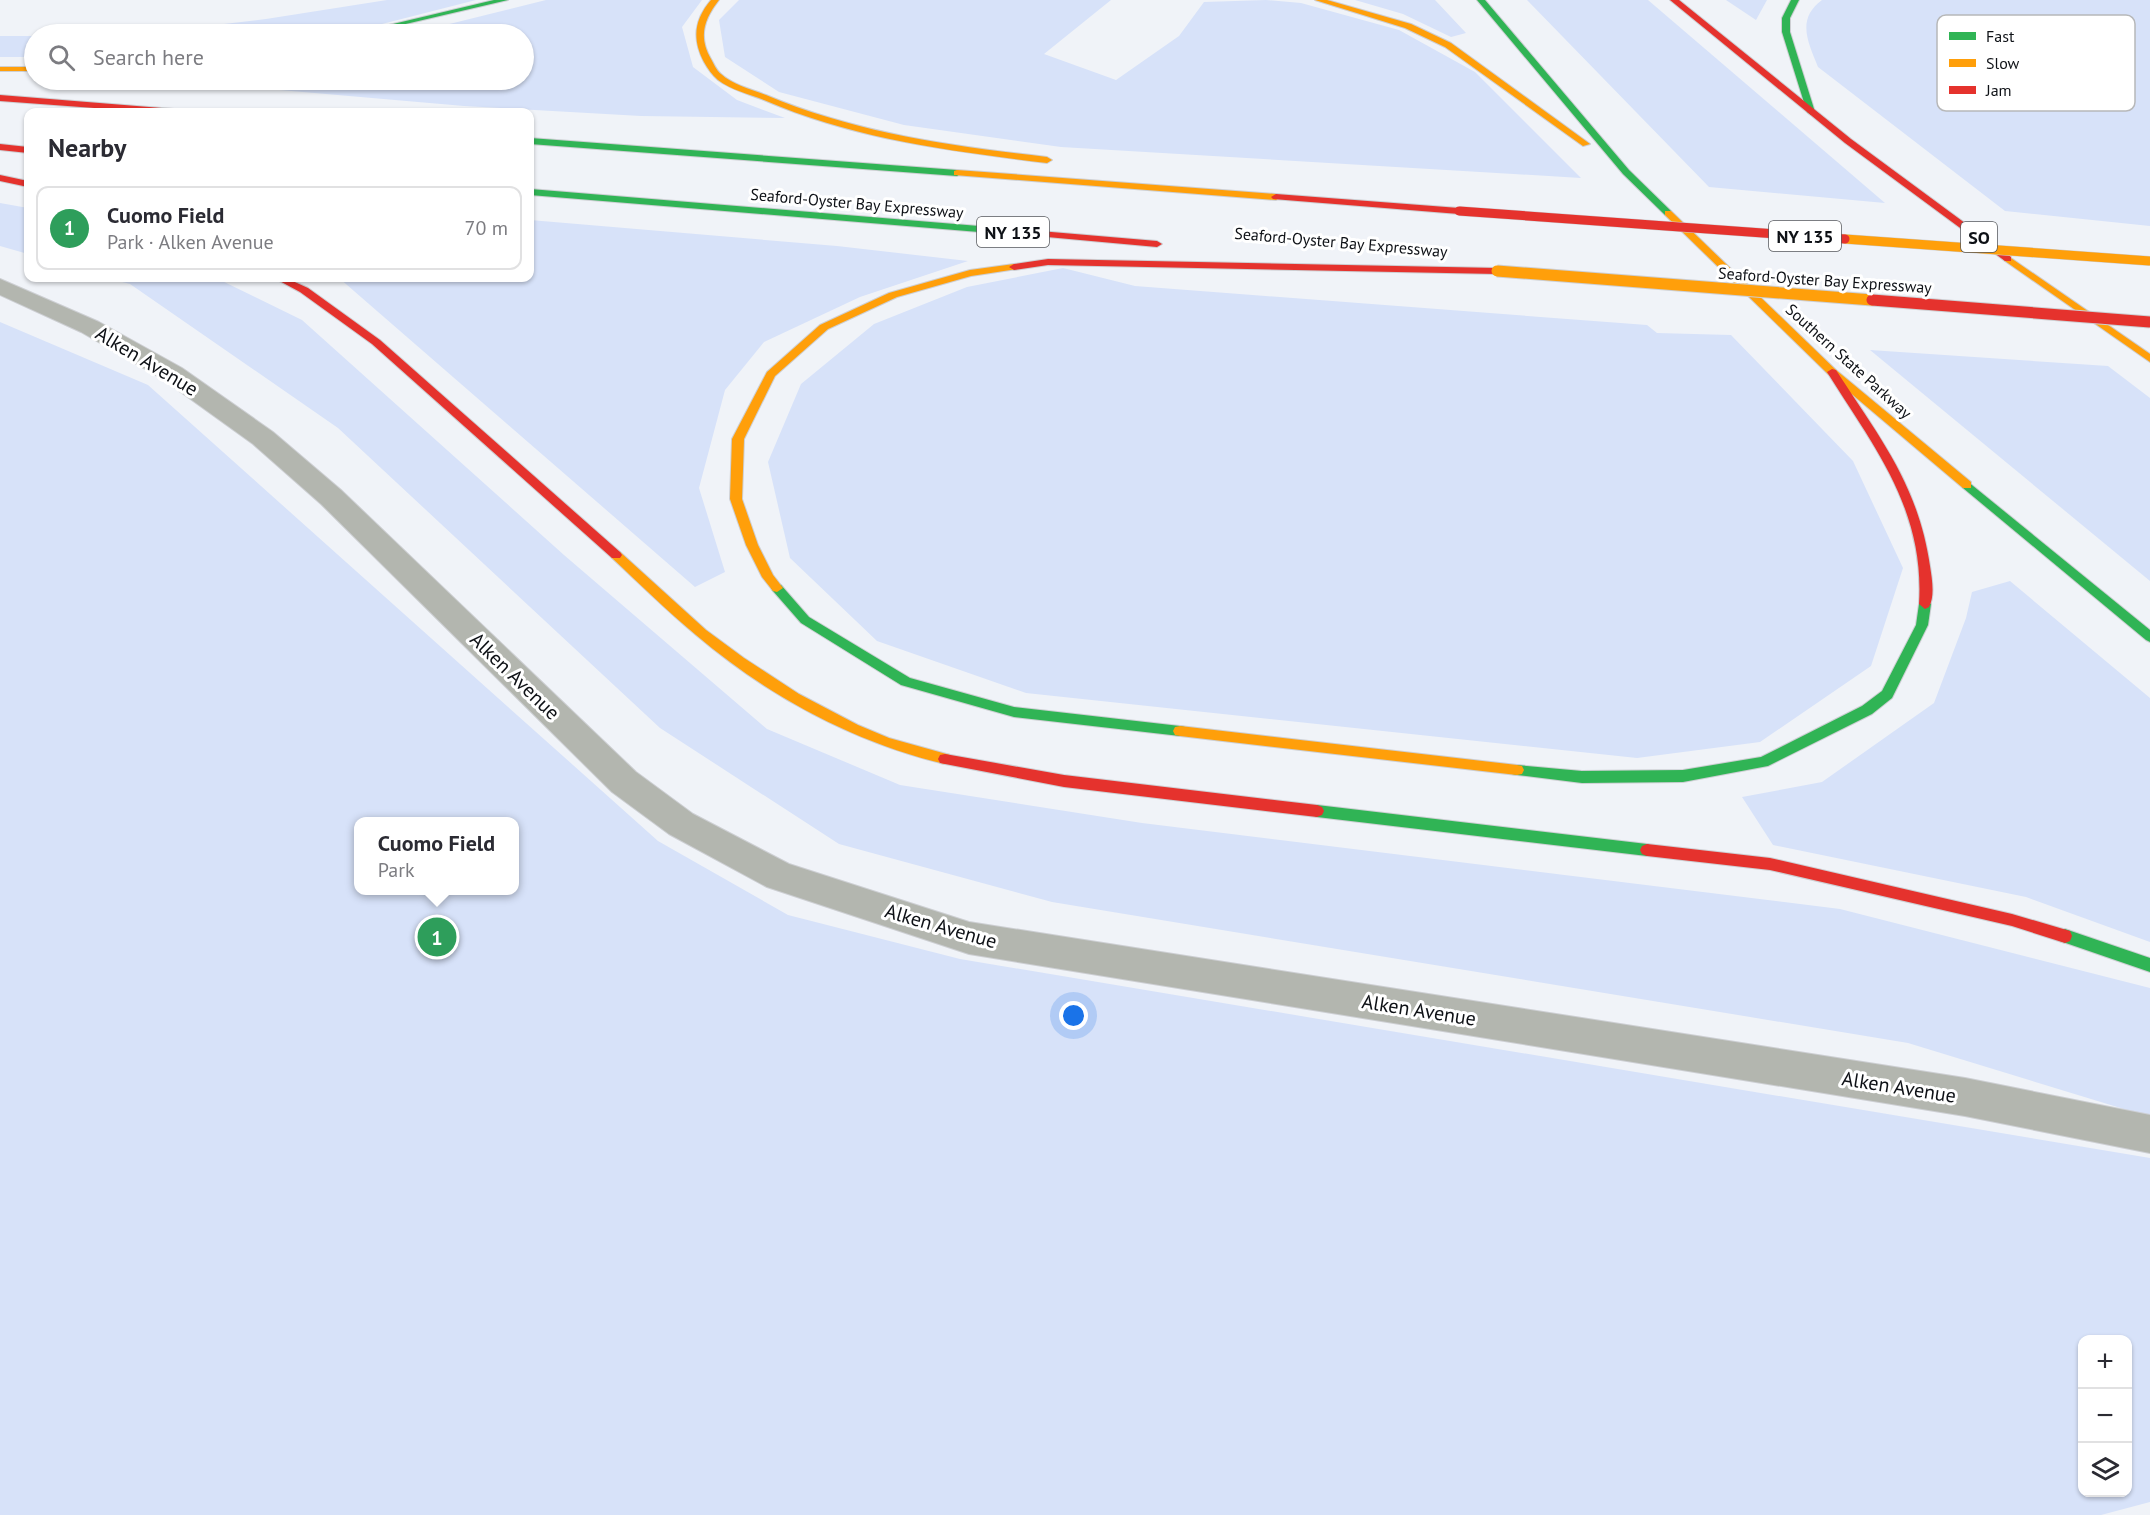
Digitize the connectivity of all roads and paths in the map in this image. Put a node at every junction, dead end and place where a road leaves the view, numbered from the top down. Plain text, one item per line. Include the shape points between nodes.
1 (504, 0) edge
2 (715, 0) edge
3 (1319, 0) edge
4 (1480, 0) edge
5 (1674, 0) edge
6 (1795, 0) edge
7 (399, 24) edge
8 (0, 69) edge
9 (24, 69) edge
10 (0, 98) edge
11 (124, 108) edge
12 (1811, 112) junction
13 (534, 141) edge
14 (0, 147) edge
15 (24, 150) edge
16 (1062, 162) dead end
17 (1626, 172) junction
18 (1168, 175) dead end
19 (0, 178) edge
20 (24, 183) edge
21 (534, 192) edge
22 (1459, 211) junction
23 (1176, 245) dead end
24 (1260, 252) dead end
25 (2150, 261) edge
26 (1497, 271) junction
27 (287, 282) edge
28 (0, 286) edge
29 (2150, 322) edge
30 (2150, 359) edge
31 (1832, 372) junction
32 (2150, 637) edge
33 (2150, 965) edge
34 (2150, 1134) edge

1 - 7 highway
2 - 16 highway via 707,7 698,28 699,46 715,74 765,100 831,125 911,143
3 - 17 highway via 1408,26 1448,45
4 - 17 highway, Southern State Parkway
5 - 12 highway, SO
6 - 12 highway via 1784,24
8 - 9 highway
10 - 11 highway
12 - 30 highway, SO
13 - 22 highway, Seaford-Oyster Bay Expressway / NY 135
14 - 15 highway
17 - 31 highway, Southern State Parkway
18 - 22 highway
19 - 20 highway
21 - 23 highway, Seaford-Oyster Bay Expressway / NY 135
22 - 25 highway, Seaford-Oyster Bay Expressway / NY 135, bridge
24 - 26 highway, Seaford-Oyster Bay Expressway
26 - 29 highway, Seaford-Oyster Bay Expressway, bridge
26 - 31 highway via 1048,262 970,273 893,295 824,327 771,374 738,439 736,499 768,577 805,620 906,682 1014,712 1582,777 1683,776 1763,762 1867,711 1887,694 1922,625 1927,592 1920,539 1898,475
27 - 33 highway via 376,342 714,643 795,698 877,739 936,757 1064,782 1770,864 2012,920
28 - 34 street, Alken Avenue via 90,327 173,374 263,438 331,497 624,782 681,824 779,876 969,938 1965,1097
31 - 32 highway, Southern State Parkway

